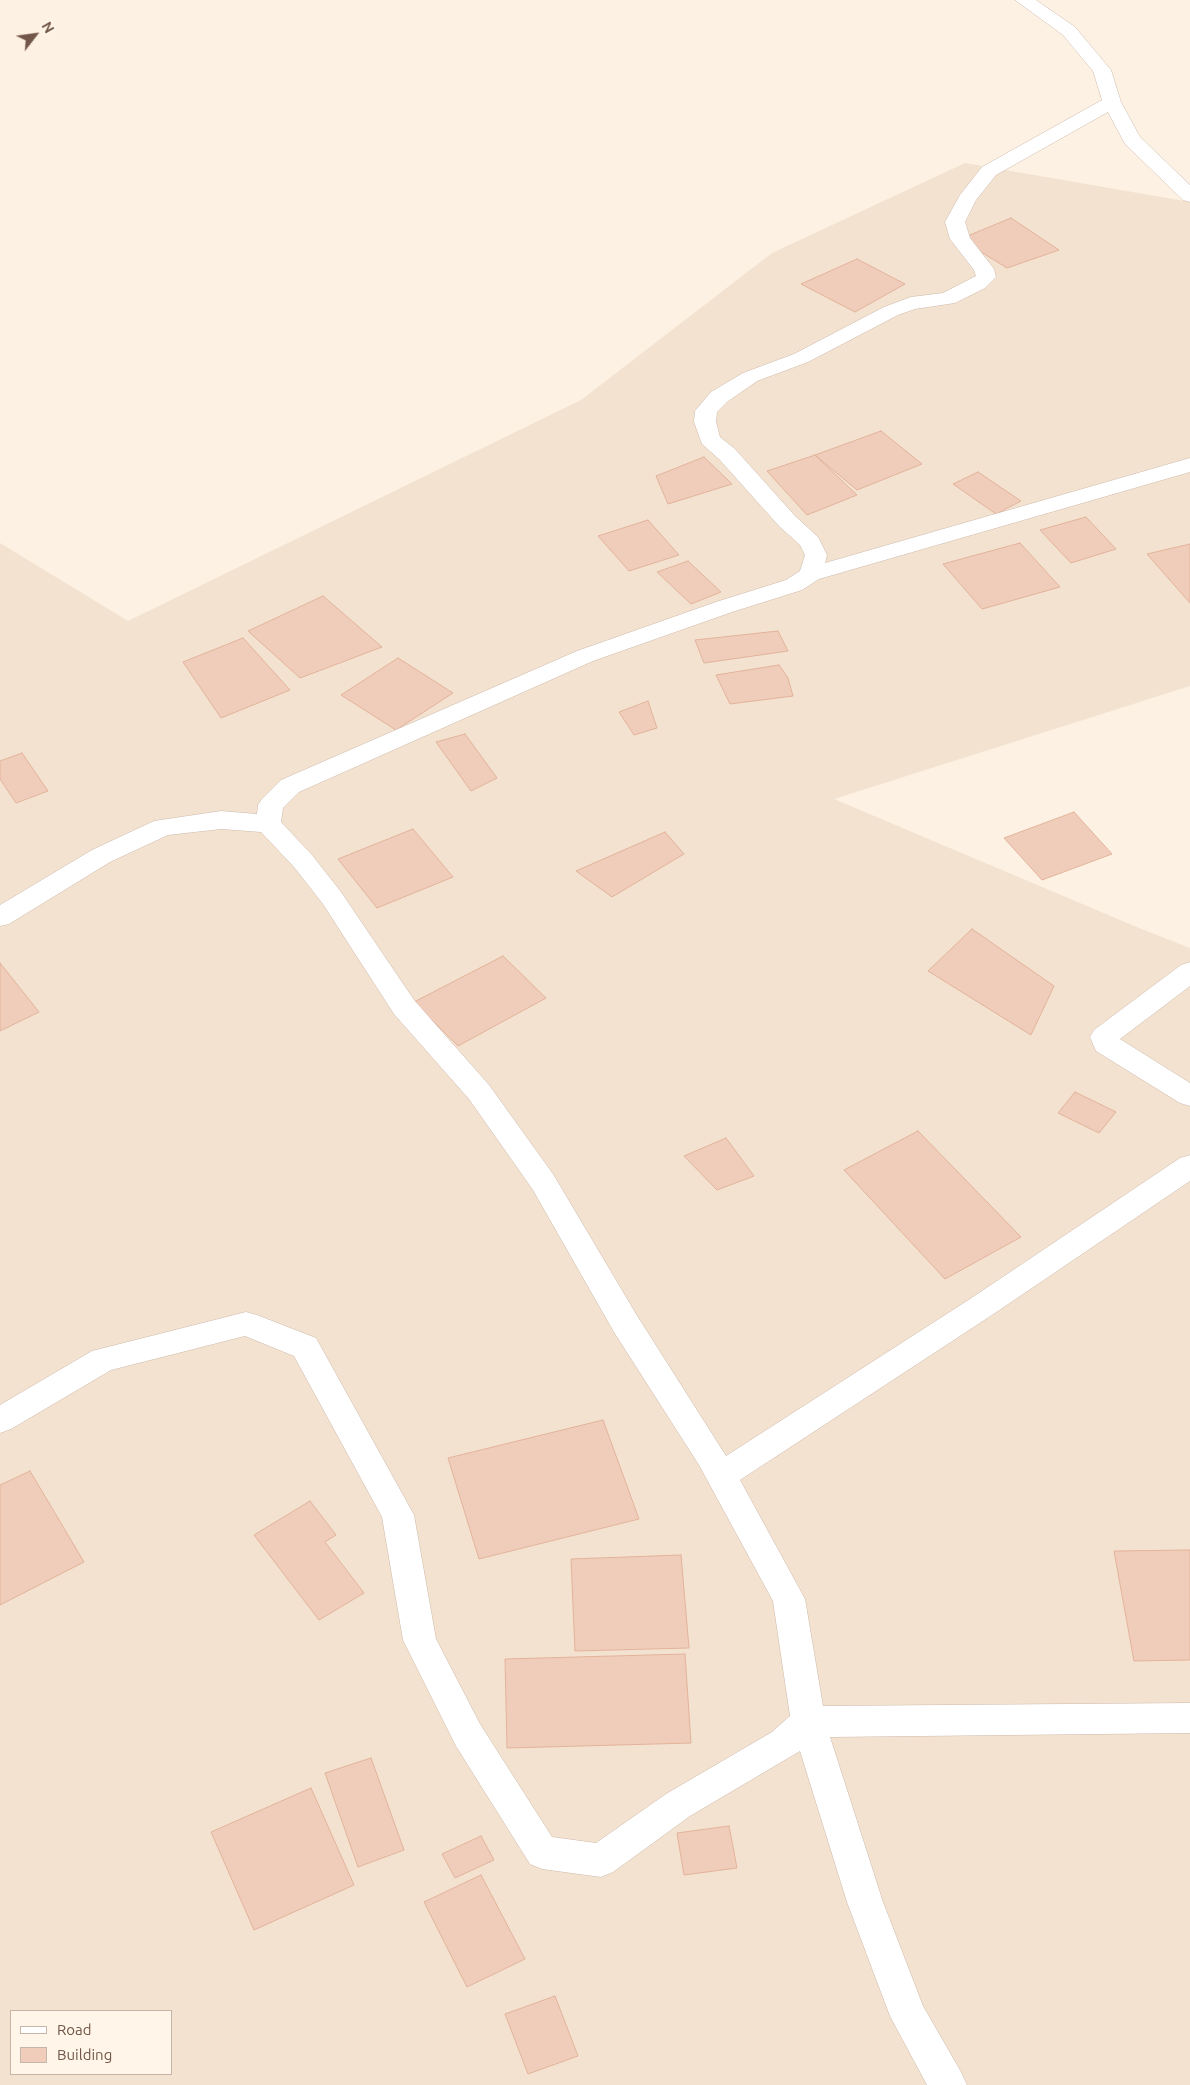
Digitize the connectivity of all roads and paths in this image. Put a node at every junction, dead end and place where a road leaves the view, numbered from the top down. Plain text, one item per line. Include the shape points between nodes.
1 (1024, 0) edge
2 (1112, 102) junction
3 (1190, 196) edge
4 (1190, 465) edge
5 (811, 574) junction
6 (268, 824) junction
7 (0, 917) edge
8 (1190, 972) edge
9 (1189, 1094) edge
10 (1190, 1166) edge
11 (0, 1420) edge
12 (721, 1476) junction
13 (1190, 1718) edge
14 (808, 1722) junction
15 (948, 2085) edge

1 - 2 street via 1069,31 1102,70
2 - 3 street via 1132,140
2 - 5 street via 989,170 967,199 955,222 960,239 984,269 986,277 978,284 948,299 911,303 891,311 801,358 750,377 718,398 706,411 705,422 710,439 786,521 810,542 816,554
4 - 5 street
5 - 6 street via 794,586 585,656 290,786 271,805
6 - 7 street via 221,820 163,827 101,856
6 - 12 street via 332,898 404,1007 479,1092 543,1182 625,1323
8 - 9 street via 1104,1037 1106,1044
10 - 12 street
11 - 14 street via 103,1360 246,1324 305,1347 398,1515 420,1640 468,1735 542,1852 601,1860 678,1805 784,1743
12 - 14 street via 789,1599
13 - 14 street
14 - 15 street via 865,1902 908,2016

